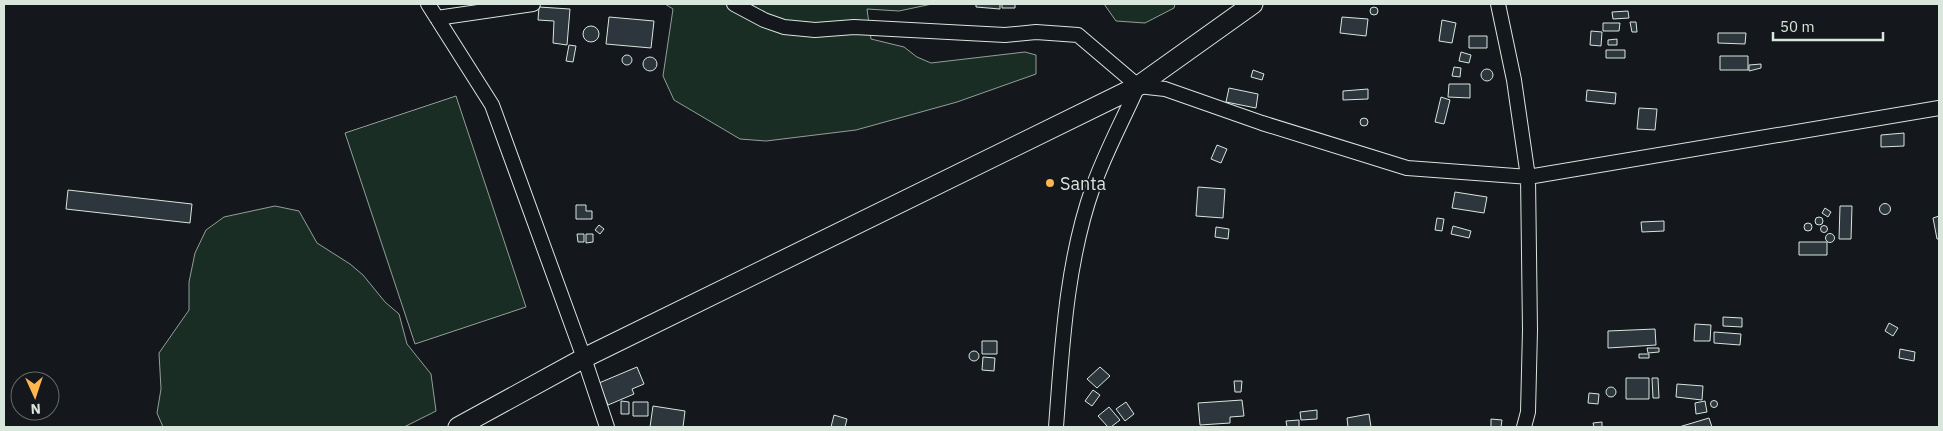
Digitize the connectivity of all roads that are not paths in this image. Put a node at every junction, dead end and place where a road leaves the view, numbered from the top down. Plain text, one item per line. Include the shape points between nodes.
1 (428, 4) edge
2 (533, 4) edge
3 (734, 4) edge
4 (1253, 4) edge
5 (1498, 4) edge
6 (437, 18) junction
7 (1138, 86) junction
8 (1939, 108) edge
9 (1528, 177) junction
10 (584, 358) junction
11 (458, 427) edge
12 (607, 427) edge
13 (1056, 427) edge
14 (1524, 427) edge

1 - 6 street
2 - 6 street
3 - 7 street via 784,27 815,30 854,27 1005,35 1036,32 1078,35
4 - 7 main road
5 - 9 street via 1514,80
6 - 10 street via 492,105
7 - 9 street via 1165,89 1407,168
7 - 10 main road
7 - 13 street via 1093,188 1074,263 1063,332
8 - 9 street
9 - 14 street via 1530,330 1528,412
10 - 11 main road
10 - 12 street

